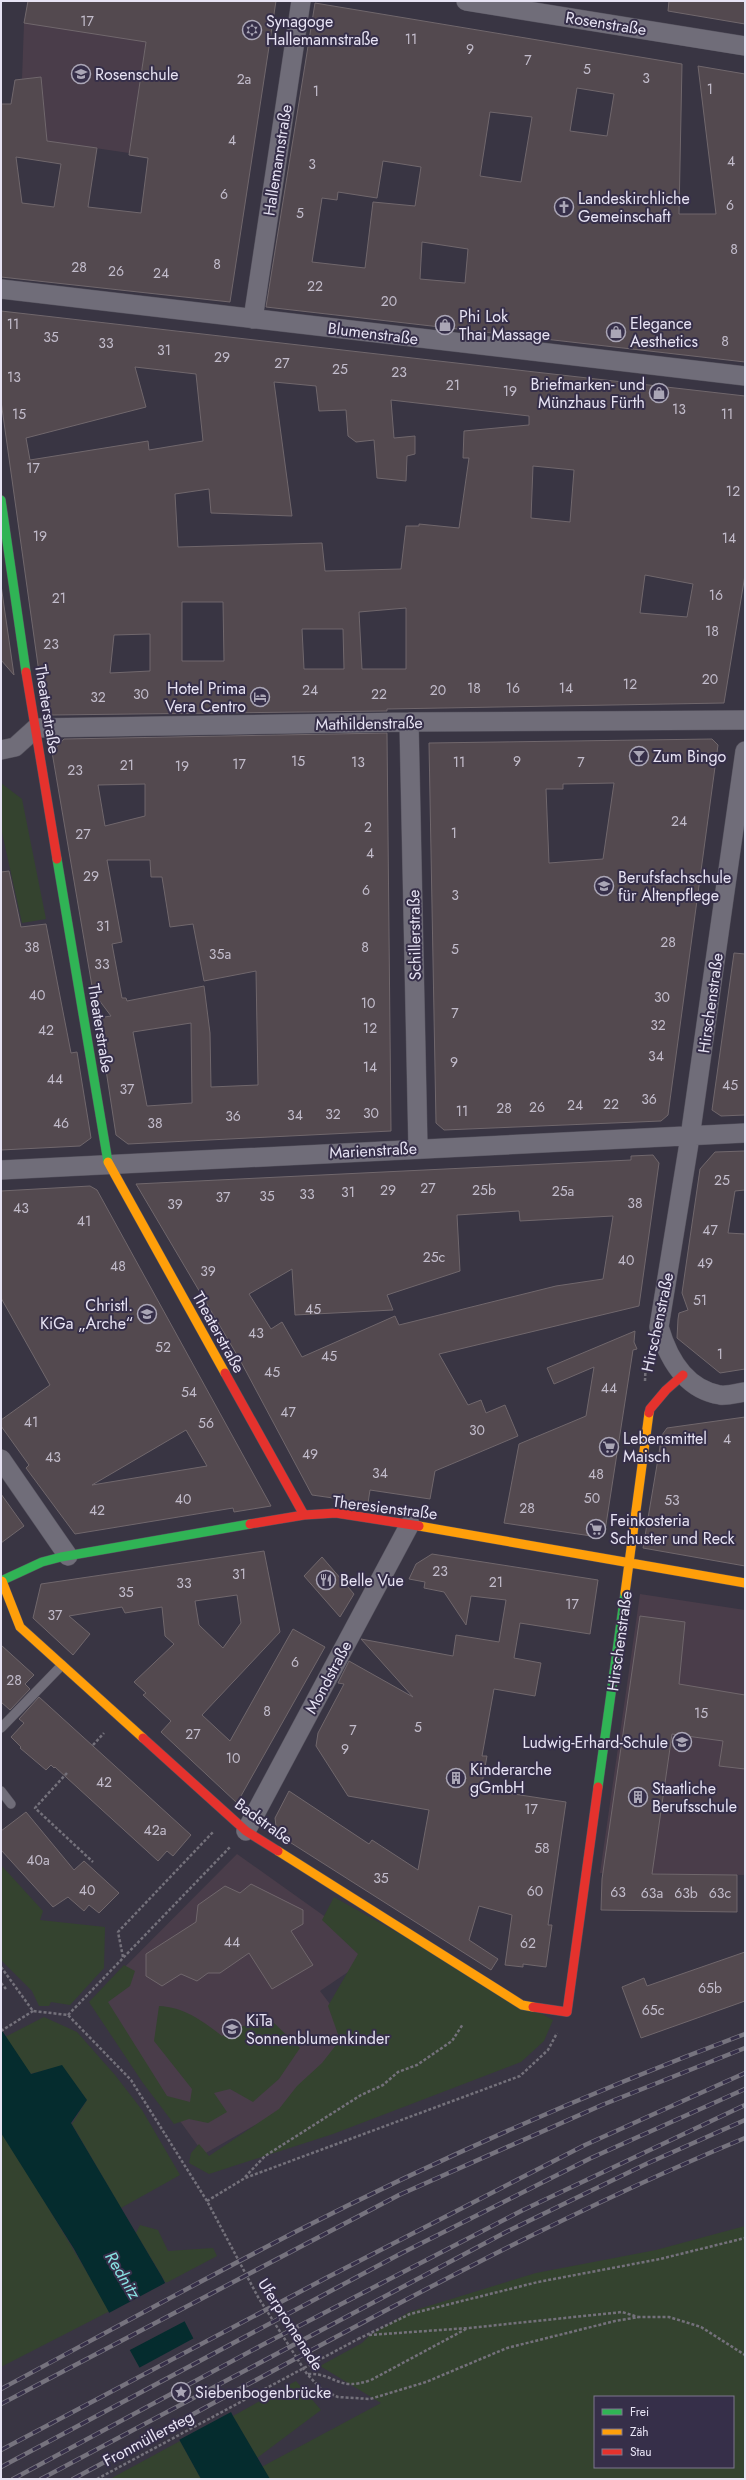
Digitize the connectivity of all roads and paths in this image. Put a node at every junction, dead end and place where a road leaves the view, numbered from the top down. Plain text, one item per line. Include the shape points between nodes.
1 (301, 1) edge
2 (466, 1) edge
3 (745, 46) edge
4 (1, 289) edge
5 (253, 319) junction
6 (745, 376) edge
7 (1, 500) edge
8 (745, 720) edge
9 (409, 722) junction
10 (36, 728) junction
11 (1, 750) edge
12 (745, 751) edge
13 (745, 1133) edge
14 (690, 1137) junction
15 (418, 1148) junction
16 (108, 1164) junction
17 (1, 1170) edge
18 (659, 1327) junction
19 (683, 1376) junction
20 (745, 1392) edge
21 (650, 1409) junction
22 (1, 1459) edge
23 (304, 1515) junction
24 (410, 1524) junction
25 (68, 1556) junction
26 (630, 1562) junction
27 (1, 1581) edge
28 (745, 1583) edge
29 (62, 1665) junction
30 (1, 1728) edge
31 (67, 1772) dead end
32 (1, 1792) edge
33 (11, 1804) dead end
34 (228, 1815) junction
35 (246, 1831) junction
36 (93, 1862) dead end
37 (123, 1958) junction
38 (1, 1968) edge
39 (1, 1983) edge
40 (6, 1989) dead end
41 (33, 2011) junction
42 (567, 2012) junction
43 (68, 2015) junction
44 (463, 2024) dead end
45 (1, 2031) edge
46 (245, 2178) junction
47 (207, 2201) junction
48 (745, 2238) edge
49 (639, 2317) junction
50 (469, 2328) junction
51 (366, 2335) junction
52 (745, 2355) edge
53 (307, 2374) junction
54 (97, 2479) edge

1 - 5 street, Hallemannstraße
2 - 3 street, Rosenstraße
4 - 5 street, Blumenstraße
5 - 6 street, Blumenstraße
7 - 10 street, Theaterstraße
8 - 9 street, Mathildenstraße
9 - 10 street, Mathildenstraße
9 - 15 street, Schillerstraße
10 - 11 street via 15,747
10 - 16 street, Theaterstraße
12 - 14 street, Hirschenstraße
13 - 14 street, Marienstraße
14 - 15 street, Marienstraße
14 - 18 street, Hirschenstraße
15 - 16 street, Marienstraße
16 - 17 street, Marienstraße
16 - 23 street, Theaterstraße
18 - 19 street via 665,1349
18 - 21 path, Hirschenstraße via 648,1347 644,1375
19 - 20 street via 702,1389 722,1395
19 - 21 street via 666,1390
21 - 26 street, Hirschenstraße
22 - 25 street
23 - 24 street, Theresienstraße via 336,1513
23 - 25 street, Theresienstraße
24 - 26 street, Theresienstraße
24 - 35 street, Mondstraße
25 - 27 street, Theresienstraße via 42,1562
26 - 28 street, Theresienstraße
26 - 42 street, Hirschenstraße
27 - 29 street, Badstraße via 20,1627
29 - 30 lane
29 - 34 street, Badstraße
31 - 36 path via 34,1808
32 - 33 lane
34 - 35 street, Badstraße
34 - 37 path via 118,1932
35 - 37 path
35 - 42 street, Badstraße via 522,2005
37 - 43 path
38 - 41 path
39 - 40 path
41 - 43 path
41 - 45 path
42 - 46 path via 548,2050 520,2076
43 - 47 path, Uferpromenade via 107,2052 131,2080
44 - 46 path via 452,2042 417,2065 398,2072 383,2085 361,2095 265,2156
46 - 47 path
47 - 53 path, Uferpromenade via 258,2297
48 - 51 path, Fronmüllersteg via 660,2259 538,2282 410,2314
49 - 50 path via 622,2312
49 - 52 path, Uferpromenade via 669,2317 701,2327
49 - 53 path, Uferpromenade via 507,2348 426,2382 370,2399 338,2397 322,2390
50 - 51 path
50 - 53 path via 357,2385 343,2385 319,2374
51 - 54 path, Fronmüllersteg, bridge

